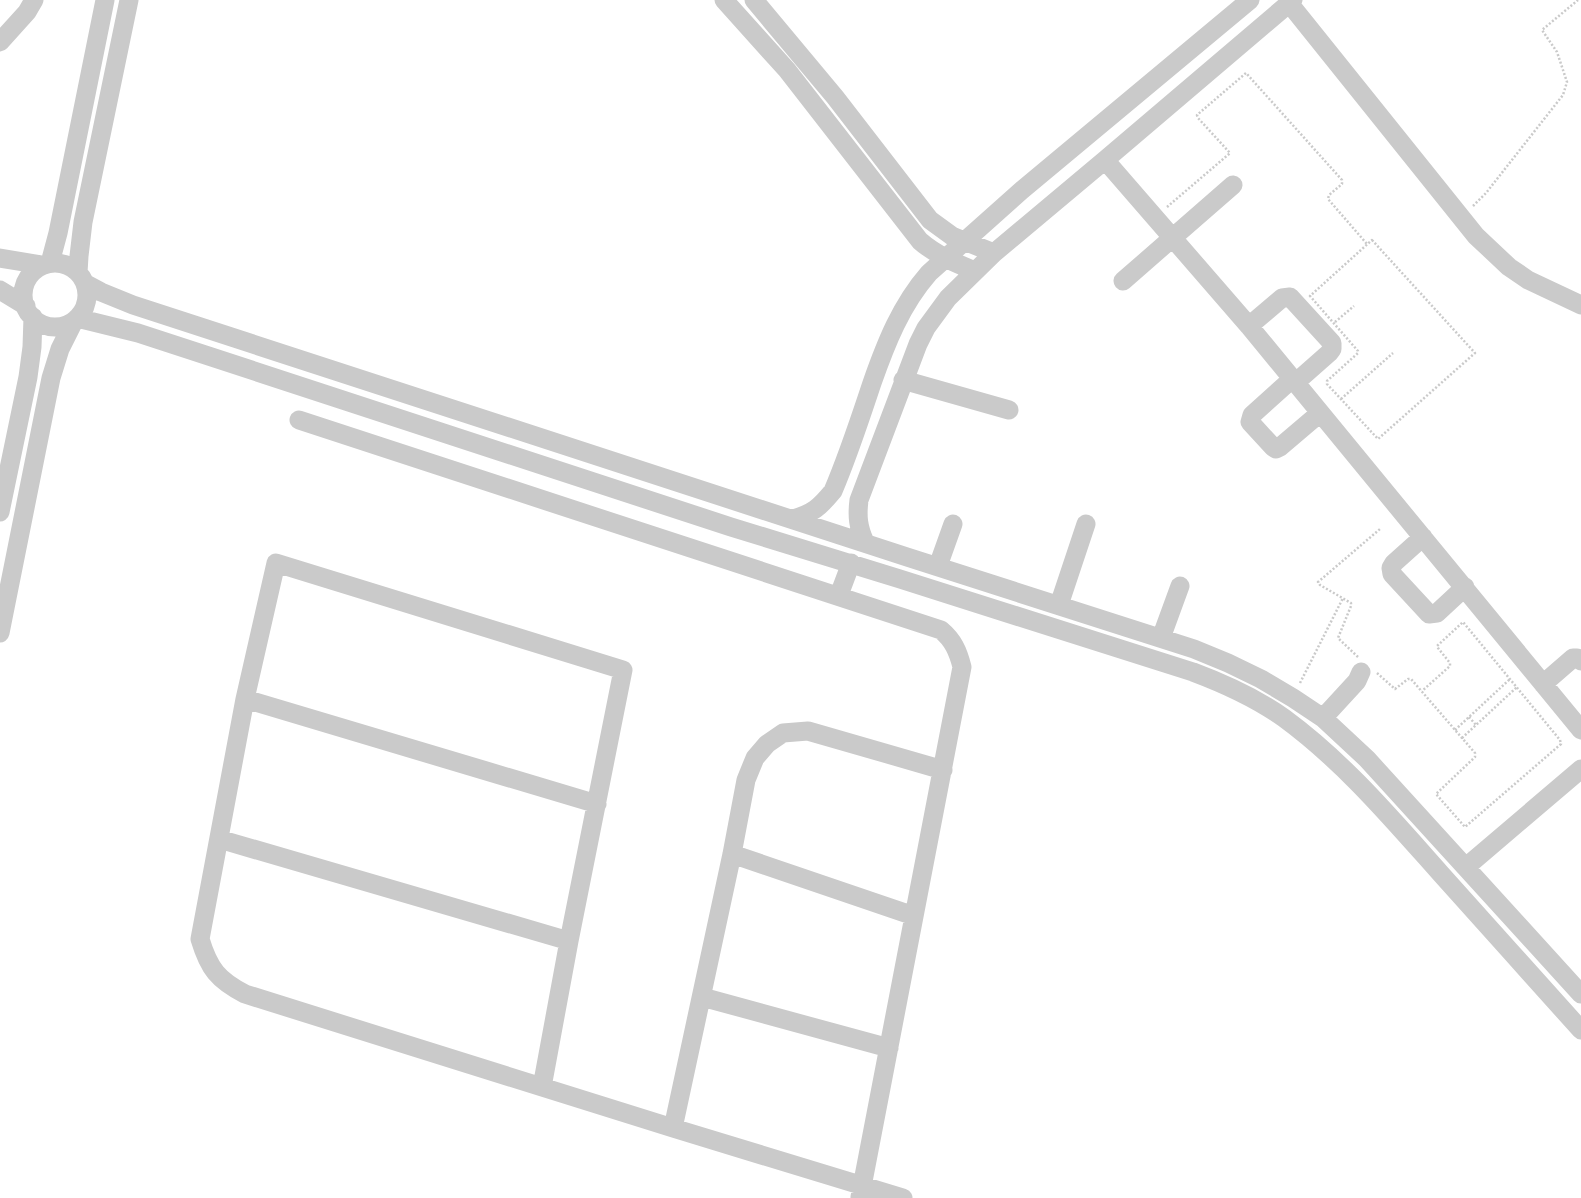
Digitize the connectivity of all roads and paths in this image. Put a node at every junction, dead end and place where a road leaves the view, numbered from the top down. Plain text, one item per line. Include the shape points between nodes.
1 (34, 0) edge
2 (105, 0) edge
3 (129, 0) edge
4 (724, 0) edge
5 (754, 0) edge
6 (1250, 0) edge
7 (1578, 0) edge
8 (1291, 2) edge
9 (0, 42) edge
10 (1105, 160) junction
11 (1233, 185) dead end
12 (1155, 218) junction
13 (1461, 218) junction
14 (1172, 238) junction
15 (964, 241) junction
16 (1367, 244) junction
17 (994, 252) junction
18 (0, 258) edge
19 (945, 258) junction
20 (46, 264) junction
21 (975, 271) junction
22 (82, 278) junction
23 (1123, 281) dead end
24 (0, 290) edge
25 (1581, 305) edge
26 (1354, 306) dead end
27 (29, 312) junction
28 (76, 319) junction
29 (1334, 324) junction
30 (1249, 326) junction
31 (1393, 353) dead end
32 (903, 380) junction
33 (1294, 381) junction
34 (1341, 399) junction
35 (1009, 410) dead end
36 (1320, 413) junction
37 (299, 420) dead end
38 (739, 502) junction
39 (0, 512) edge
40 (793, 519) junction
41 (953, 524) dead end
42 (1086, 524) dead end
43 (731, 527) junction
44 (1380, 529) dead end
45 (1423, 537) junction
46 (865, 542) junction
47 (907, 557) junction
48 (850, 563) junction
49 (938, 566) junction
50 (900, 579) junction
51 (1180, 586) dead end
52 (1465, 587) junction
53 (839, 595) junction
54 (1343, 598) junction
55 (1059, 605) junction
56 (0, 633) edge
57 (1161, 638) junction
58 (1581, 661) edge
59 (1366, 668) junction
60 (1510, 679) junction
61 (1543, 684) junction
62 (1518, 687) junction
63 (1422, 690) junction
64 (1293, 698) junction
65 (245, 699) junction
66 (1469, 717) junction
67 (1323, 718) junction
68 (1476, 725) junction
69 (1455, 730) junction
70 (1581, 730) edge
71 (1462, 738) junction
72 (1581, 769) edge
73 (943, 770) junction
74 (597, 804) junction
75 (1410, 806) junction
76 (1393, 820) junction
77 (219, 839) junction
78 (732, 854) junction
79 (1466, 867) junction
80 (914, 916) junction
81 (569, 941) junction
82 (1533, 941) junction
83 (1515, 956) junction
84 (1581, 994) edge
85 (702, 997) junction
86 (1581, 1030) edge
87 (889, 1048) junction
88 (542, 1087) junction
89 (673, 1128) junction
90 (862, 1192) edge
91 (903, 1198) edge

1 - 9 street via 27,12
2 - 20 street via 58,233
3 - 22 street via 84,222 79,256
4 - 19 street via 787,70 920,240
5 - 15 street via 835,97 930,220
6 - 15 street
7 - 13 path via 1542,30 1557,52 1567,82 1562,95 1486,193
8 - 10 street
8 - 13 street
10 - 12 street
10 - 17 street
11 - 14 street
12 - 14 street
12 - 16 path via 1230,154 1197,115 1246,73 1342,180 1342,184 1328,199
13 - 25 street via 1509,267 1528,280
14 - 23 street
14 - 30 street
15 - 17 street
15 - 19 street
16 - 29 path via 1310,296
16 - 34 path via 1370,240 1374,241 1475,353 1379,438 1375,437
17 - 21 street
18 - 20 street
19 - 21 street
19 - 40 street via 918,284 899,316 882,355 833,492 809,514
20 - 22 street via 60,263 70,266
20 - 27 street via 34,270 24,287
21 - 32 street via 948,298 933,318 918,344
22 - 28 street via 87,293 86,302
22 - 38 street via 111,297 133,305
24 - 27 street
26 - 29 path
27 - 28 street via 48,326 66,325
27 - 39 street via 32,347 29,369
28 - 43 street via 138,333
28 - 56 street via 60,348 51,378
29 - 34 path via 1358,352 1327,382
30 - 33 street
30 - 33 street via 1282,298 1290,296 1332,343 1329,353
31 - 34 path
32 - 35 street
32 - 46 street via 858,500 859,530
33 - 36 street
33 - 36 street via 1252,415 1250,422 1276,449
36 - 45 street
37 - 53 street
38 - 40 street
38 - 43 street
40 - 46 street
41 - 49 street
42 - 55 street
43 - 48 street
44 - 54 path via 1318,582
45 - 52 street
45 - 52 street via 1394,564 1391,568 1392,574 1429,614 1437,612
46 - 47 street
47 - 49 street
47 - 50 street
48 - 50 street
48 - 53 street
49 - 55 street
50 - 76 street via 1224,684 1284,718 1311,739
51 - 57 street
52 - 61 street
53 - 73 street via 941,630 955,645 962,667
54 - 59 path via 1350,602 1351,606 1338,638
54 - 64 path
55 - 57 street
57 - 64 street via 1228,663
58 - 61 street via 1573,658
59 - 63 path via 1396,689 1410,678
59 - 67 street
60 - 62 path
60 - 63 path via 1463,622 1437,646 1450,666
60 - 66 path
61 - 70 street
62 - 68 path
62 - 71 path via 1561,742 1466,827 1436,795 1475,756
63 - 69 path
64 - 67 street
65 - 74 street
65 - 74 street via 276,563 623,670
65 - 77 street
66 - 68 path
66 - 69 path
67 - 75 street via 1367,759
68 - 71 path
69 - 71 path
72 - 79 street
73 - 78 street via 808,731 783,733 766,744 755,758 746,780
73 - 80 street
74 - 81 street
75 - 76 street
75 - 79 street
76 - 83 street
77 - 81 street
77 - 88 street via 200,939 205,957 215,973 229,985 245,994
78 - 80 street
78 - 85 street
79 - 82 street
80 - 87 street
81 - 88 street
82 - 83 street
82 - 84 street
83 - 86 street
85 - 87 street
85 - 89 street
87 - 90 street
88 - 89 street
89 - 90 street
90 - 91 street

